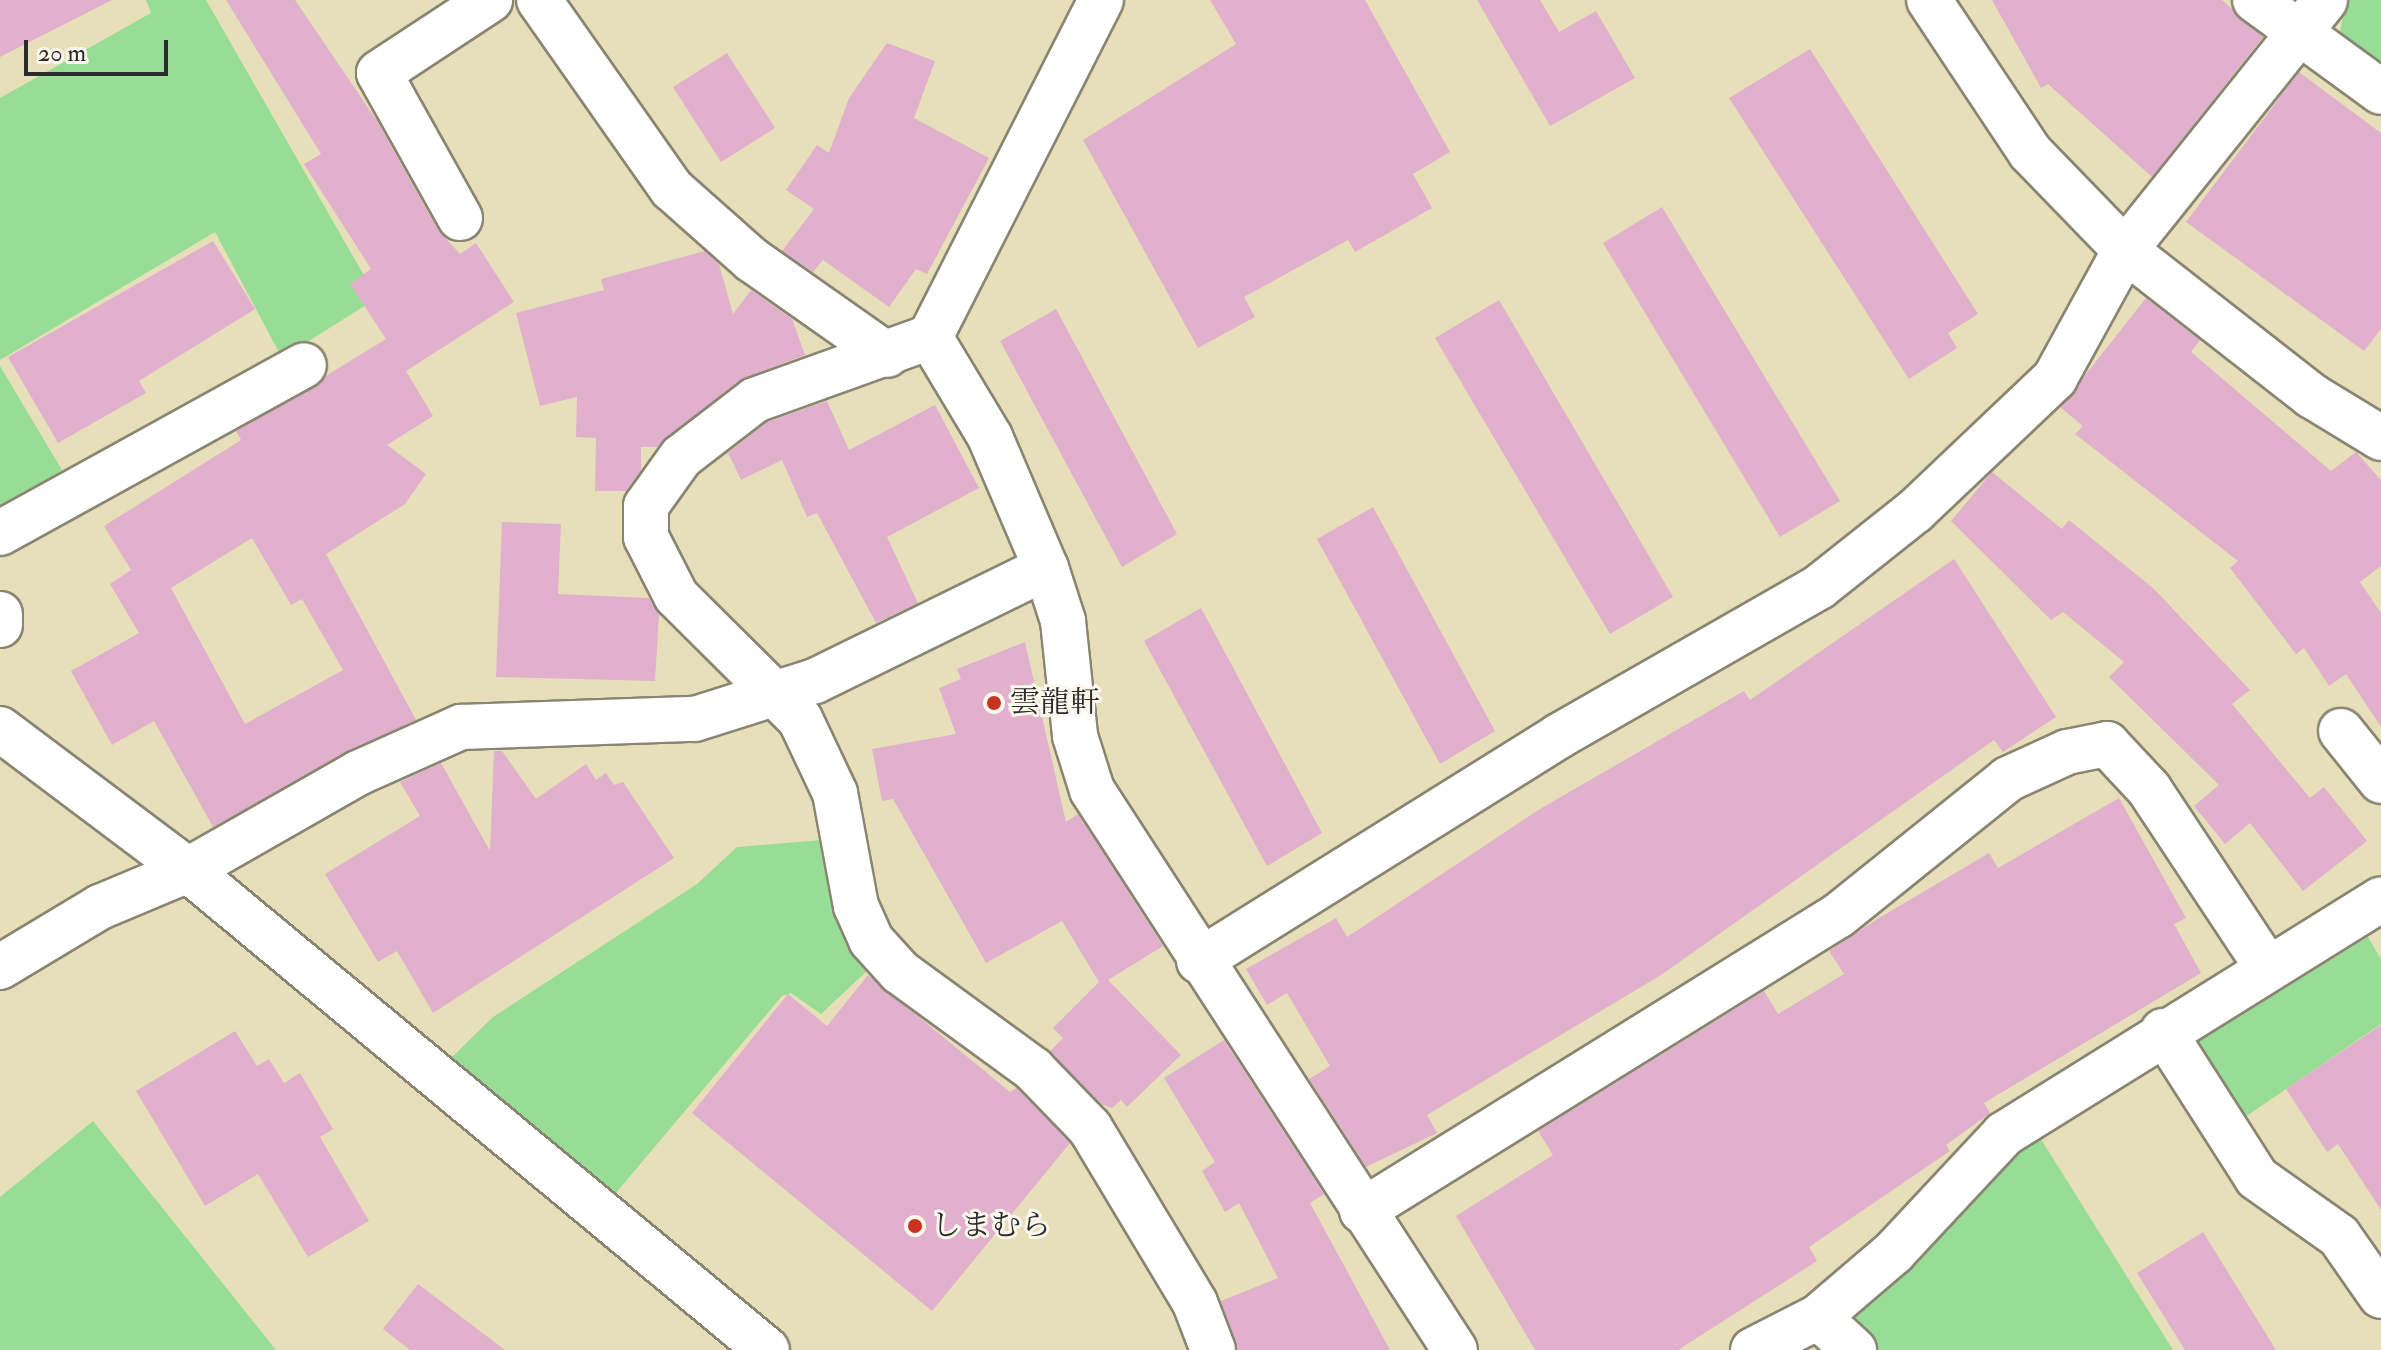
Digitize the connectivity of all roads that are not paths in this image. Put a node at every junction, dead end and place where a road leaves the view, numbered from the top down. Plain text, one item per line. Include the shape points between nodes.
1 (490, 0) edge
2 (539, 0) edge
3 (1101, 0) edge
4 (1929, 0) edge
5 (2255, 0) edge
6 (2325, 0) edge
7 (2299, 34) junction
8 (2381, 92) edge
9 (460, 218) dead end
10 (2125, 250) junction
11 (930, 337) junction
12 (887, 355) junction
13 (304, 365) dead end
14 (2381, 438) edge
15 (0, 533) edge
16 (1046, 568) junction
17 (0, 614) edge
18 (0, 625) edge
19 (776, 696) junction
20 (0, 729) edge
21 (2341, 731) dead end
22 (2381, 781) edge
23 (188, 870) junction
24 (2381, 899) edge
25 (1199, 961) junction
26 (2266, 966) junction
27 (0, 967) edge
28 (2163, 1031) junction
29 (1362, 1211) junction
30 (2381, 1296) edge
31 (1787, 1338) edge
32 (767, 1350) edge
33 (1213, 1350) edge
34 (1455, 1350) edge
35 (1854, 1350) edge

1 - 9 street via 379,73
2 - 12 street via 672,189 752,260
3 - 11 street
4 - 10 street via 2030,152
5 - 7 street
6 - 7 street
7 - 8 street
7 - 10 street
10 - 14 street via 2312,396
10 - 25 street via 2055,378 1915,511 1819,587 1559,736
11 - 12 street
11 - 16 street via 990,437
12 - 19 street via 755,400 681,457 646,506 656,568
13 - 15 street
16 - 19 street
16 - 25 street via 1063,621 1075,736 1092,790
17 - 18 street
19 - 23 street via 695,719 461,727 358,773
19 - 33 street via 800,719 835,793 856,906 871,940 900,972 1033,1069 1090,1128 1195,1303
20 - 23 street
21 - 22 street
23 - 27 street via 100,907
23 - 32 street
24 - 26 street
25 - 29 street
26 - 28 street
26 - 29 street via 2149,789 2107,744 2067,752 2008,779 1839,915
28 - 30 street via 2257,1178 2339,1236
28 - 31 street via 2004,1134 1894,1252
29 - 34 street
31 - 35 street

